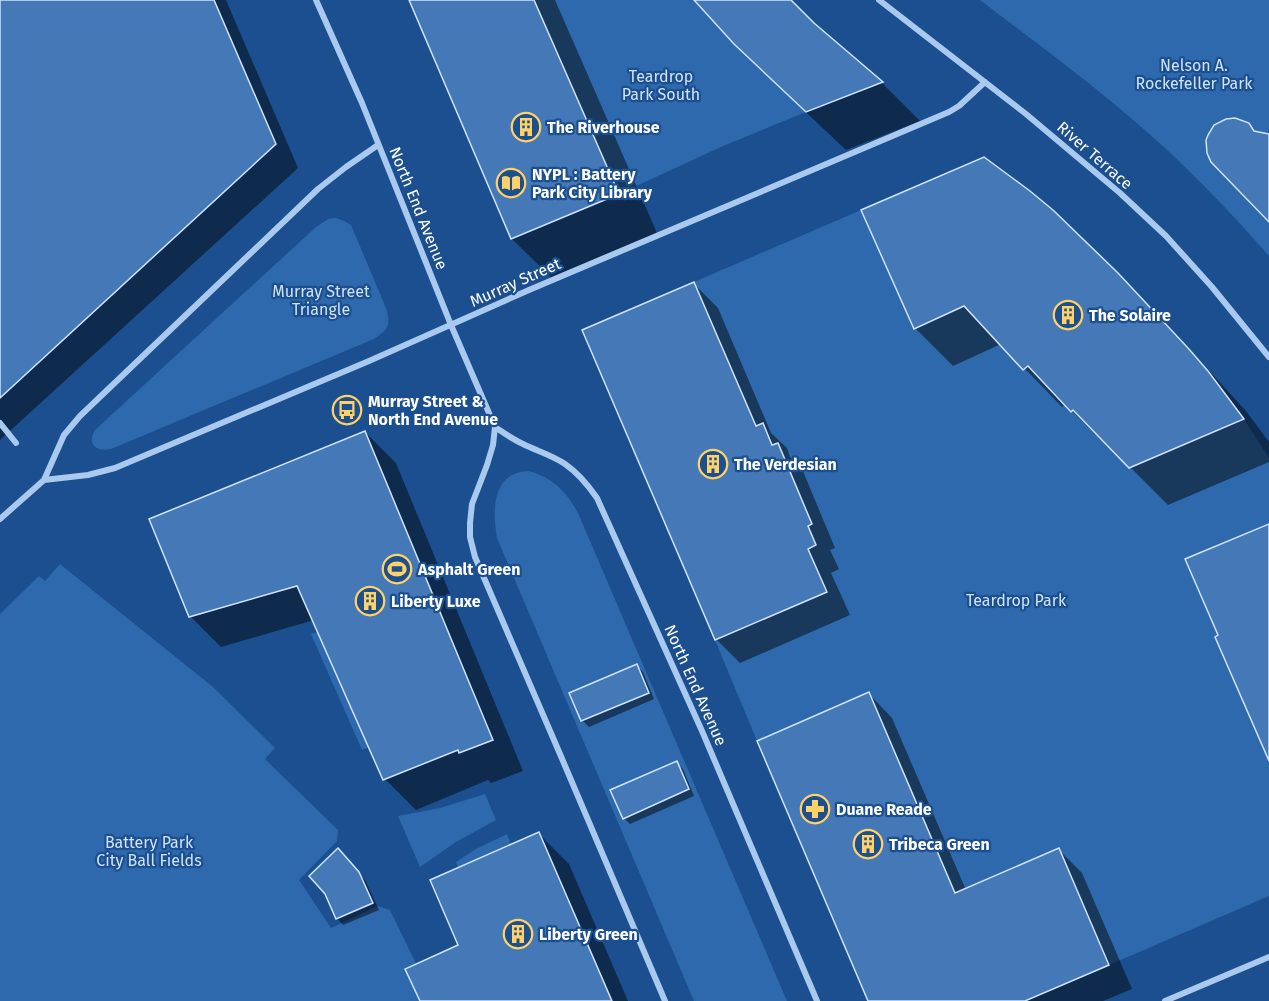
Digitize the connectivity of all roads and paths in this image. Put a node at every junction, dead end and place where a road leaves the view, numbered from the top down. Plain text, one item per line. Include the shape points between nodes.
1 (316, 0) edge
2 (879, 0) edge
3 (985, 82) junction
4 (378, 145) junction
5 (451, 325) junction
6 (1269, 357) edge
7 (0, 423) edge
8 (495, 427) junction
9 (16, 443) dead end
10 (44, 480) junction
11 (0, 519) edge
12 (1269, 957) edge
13 (665, 1001) edge
14 (817, 1001) edge
15 (1165, 1001) edge

1 - 4 street, North End Avenue
2 - 3 street, River Terrace
3 - 5 street, Murray Street via 949,112
3 - 6 street, River Terrace via 1104,179 1166,237
4 - 5 street, North End Avenue
4 - 10 street via 318,189 80,416 64,435
5 - 8 street, North End Avenue
5 - 10 street, Murray Street via 116,468
7 - 9 street
8 - 13 street via 493,445 472,504 470,537 475,557
8 - 14 street, North End Avenue via 565,464 597,498
10 - 11 street
12 - 15 street

